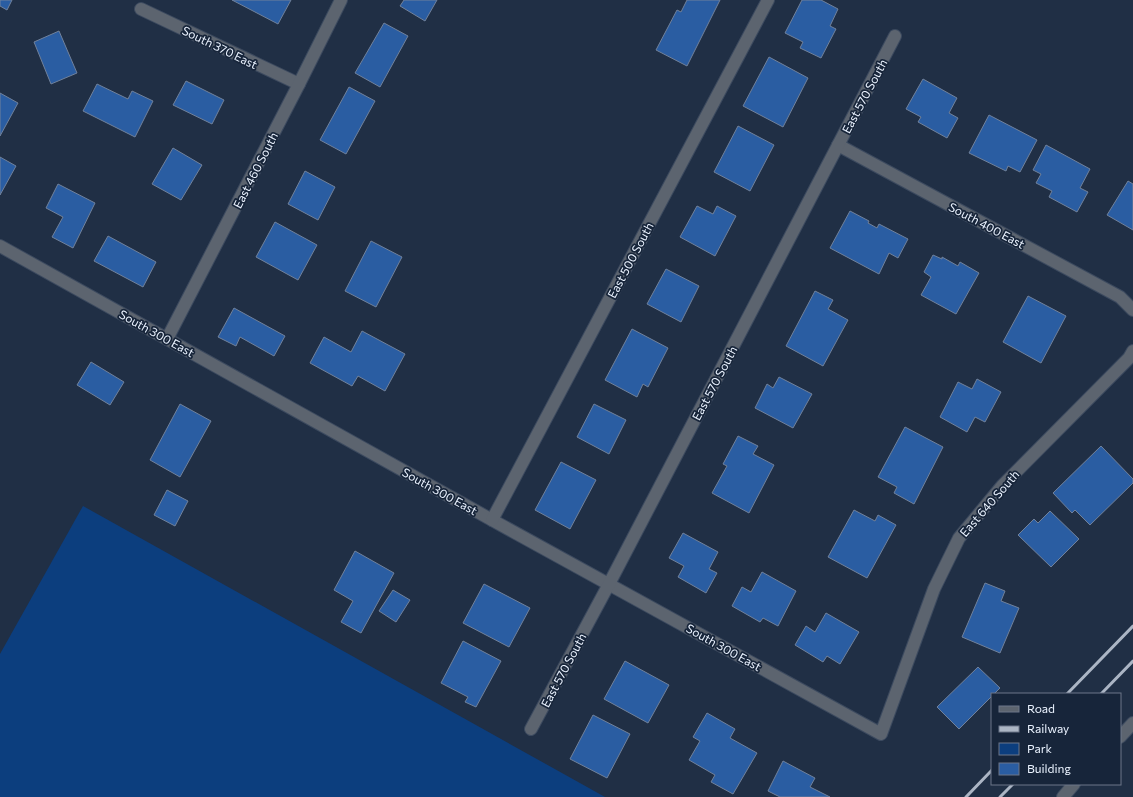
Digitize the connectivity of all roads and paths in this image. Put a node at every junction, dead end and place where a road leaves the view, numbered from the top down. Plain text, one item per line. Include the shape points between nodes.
1 (341, 0) edge
2 (768, 0) edge
3 (142, 9) dead end
4 (895, 36) dead end
5 (299, 84) junction
6 (838, 145) junction
7 (0, 246) edge
8 (1133, 310) edge
9 (167, 339) junction
10 (1133, 352) edge
11 (492, 520) junction
12 (609, 584) junction
13 (1133, 723) edge
14 (531, 729) dead end
15 (881, 734) joint
16 (1121, 736) edge
17 (1073, 785) edge
18 (1063, 797) edge

1 - 5 street, East 460 South
2 - 11 street, East 500 South
3 - 5 street, South 370 East
4 - 6 street, East 570 South
5 - 9 street, East 460 South
6 - 8 street, South 400 East via 1120,297
6 - 12 street, East 570 South
7 - 9 street, South 300 East
9 - 11 street, South 300 East
10 - 15 street, East 640 South via 1130,358 1002,486 959,538 934,589
11 - 12 street, South 300 East
12 - 14 street, East 570 South
12 - 15 street, South 300 East
13 - 16 street
17 - 18 street

